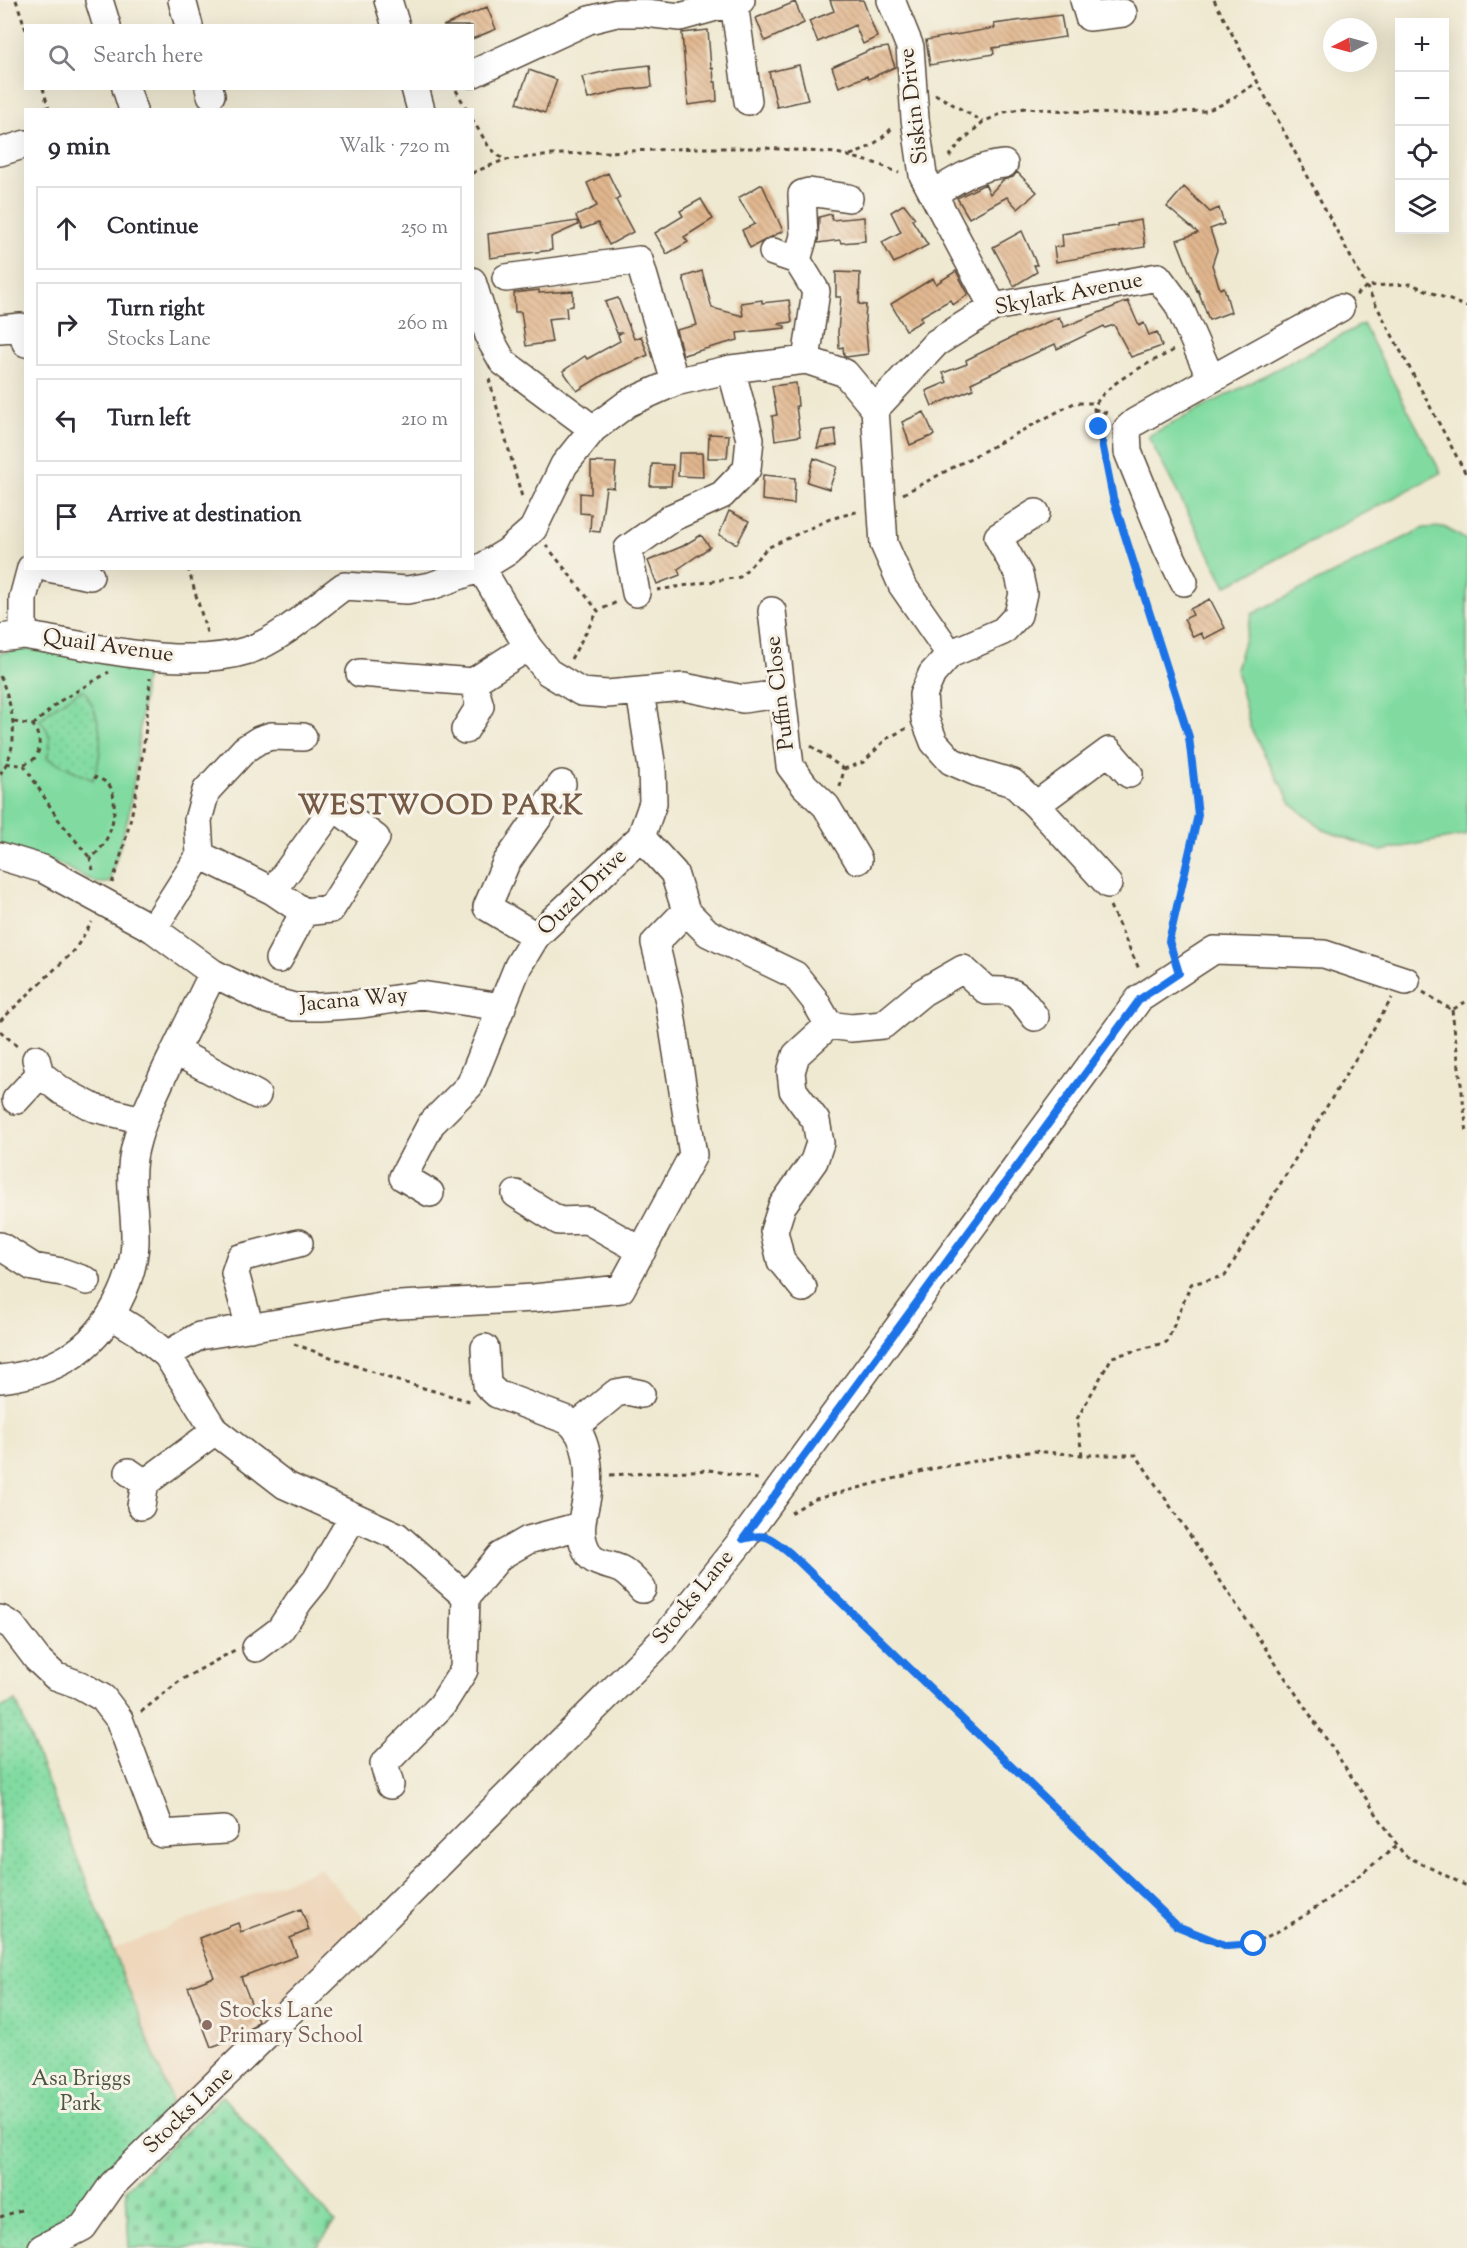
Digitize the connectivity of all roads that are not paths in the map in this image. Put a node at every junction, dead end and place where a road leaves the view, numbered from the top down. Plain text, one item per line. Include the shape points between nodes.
1 (99, 0) edge
2 (182, 0) edge
3 (388, 0) edge
4 (891, 0) edge
5 (1084, 0) edge
6 (737, 2) edge
7 (680, 9) edge
8 (1123, 13) dead end
9 (105, 24) edge
10 (188, 24) edge
11 (395, 24) edge
12 (474, 73) edge
13 (126, 90) edge
14 (416, 90) edge
15 (748, 101) dead end
16 (132, 108) edge
17 (420, 108) edge
18 (24, 145) edge
19 (0, 152) edge
20 (1004, 164) dead end
21 (929, 187) junction
22 (849, 198) dead end
23 (506, 278) dead end
24 (474, 287) edge
25 (993, 306) junction
26 (1340, 308) dead end
27 (806, 360) junction
28 (731, 369) junction
29 (1211, 379) junction
30 (675, 382) junction
31 (875, 410) junction
32 (593, 429) junction
33 (1036, 513) dead end
34 (480, 568) junction
35 (30, 570) edge
36 (58, 570) edge
37 (90, 576) dead end
38 (338, 577) edge
39 (1184, 582) dead end
40 (636, 593) road end
41 (772, 610) dead end
42 (11, 637) edge
43 (528, 647) junction
44 (950, 654) junction
45 (360, 673) dead end
46 (473, 682) junction
47 (640, 692) junction
48 (780, 694) junction
49 (465, 730) dead end
50 (303, 737) dead end
51 (1129, 774) dead end
52 (562, 784) dead end
53 (1036, 805) junction
54 (641, 837) junction
55 (200, 855) junction
56 (0, 856) edge
57 (858, 860) dead end
58 (1108, 884) road end
59 (273, 891) junction
60 (686, 911) junction
61 (304, 912) junction
62 (153, 929) junction
63 (536, 936) junction
64 (279, 959) dead end
65 (213, 973) junction
66 (1406, 981) road end
67 (502, 1007) junction
68 (1035, 1017) dead end
69 (829, 1025) junction
70 (175, 1051) junction
71 (257, 1095) dead end
72 (16, 1100) dead end
73 (142, 1120) junction
74 (430, 1192) dead end
75 (516, 1194) dead end
76 (299, 1243) dead end
77 (0, 1246) edge
78 (642, 1251) junction
79 (92, 1283) dead end
80 (803, 1288) dead end
81 (111, 1315) junction
82 (262, 1326) junction
83 (485, 1348) dead end
84 (167, 1355) junction
85 (0, 1379) edge
86 (641, 1394) dead end
87 (576, 1426) junction
88 (215, 1431) junction
89 (138, 1487) dead end
90 (353, 1517) junction
91 (580, 1526) junction
92 (642, 1589) dead end
93 (466, 1597) junction
94 (0, 1619) edge
95 (247, 1648) road end
96 (381, 1770) dead end
97 (225, 1830) dead end
98 (42, 2248) edge

1 - 9 street
2 - 10 street
3 - 11 street
4 - 21 street, Siskin Drive via 910,47 915,118
5 - 8 street via 1089,17
6 - 7 street
6 - 15 street
7 - 12 street via 617,13 589,20
13 - 16 street
14 - 17 street
18 - 19 street
20 - 21 street
21 - 25 street, Siskin Drive
22 - 27 street via 802,194 804,236 785,256 816,291
23 - 30 street via 589,266 642,251
24 - 32 street via 490,339 503,362
25 - 29 street, Skylark Avenue via 1160,267
25 - 31 street, Skylark Avenue via 936,343
26 - 29 street
27 - 28 street
27 - 31 street via 845,373
28 - 30 street
28 - 40 street via 750,439 747,469 722,495 673,517 628,549
29 - 39 street via 1128,429 1128,452
30 - 32 street via 628,403
31 - 44 street via 884,544 902,585
32 - 34 street, Quail Avenue via 564,465 533,529 507,552
33 - 44 street via 998,537 1019,574 1023,593 1018,615 1003,631
34 - 38 street, Quail Avenue via 431,586 407,590
34 - 43 street
35 - 42 street
36 - 37 street
38 - 42 street, Quail Avenue via 277,636 250,650 168,658
41 - 48 street, Puffin Close
43 - 46 street
43 - 47 street via 549,672 580,692
44 - 53 street via 932,674 923,695 925,719 934,742 951,761 1013,783
45 - 46 street
46 - 49 street via 480,706
47 - 48 street via 684,687 743,699
47 - 54 street, Ouzel Drive via 652,768 653,803
48 - 57 street, Puffin Close via 789,766 826,806
50 - 55 street via 271,736 260,740 245,749 206,791 198,820
51 - 53 street via 1109,751
52 - 63 street via 506,863 487,907
53 - 58 street
54 - 60 street via 674,873
54 - 63 street, Ouzel Drive
55 - 59 street
55 - 62 street
56 - 62 street, Jacana Way via 105,894
59 - 61 street
59 - 61 street via 334,807 376,838 331,909
60 - 69 street via 708,933 795,975
60 - 78 street via 655,943 669,1001 693,1155
61 - 64 street
62 - 65 street, Jacana Way
63 - 67 street, Ouzel Drive via 518,966
65 - 67 street, Jacana Way via 265,999 294,1007 362,1004 421,995
65 - 70 street
66 - 98 street, Stocks Lane via 1324,954 1214,950 1140,999 743,1539 661,1642 113,2184 83,2227
67 - 74 street, Ouzel Drive via 470,1085 431,1124 403,1177
68 - 69 street via 1011,991 987,991 968,961 883,1025
69 - 80 street via 796,1054 791,1072 793,1090 816,1120 820,1143 814,1161 782,1206 774,1231 780,1261
70 - 71 street
70 - 73 street
72 - 73 street via 38,1067 62,1091 94,1108
73 - 81 street via 131,1172 135,1244 124,1290
75 - 78 street via 559,1221 587,1220
76 - 82 street via 240,1258 235,1273
77 - 79 street via 33,1267
78 - 82 street via 621,1289 381,1306
81 - 84 street
81 - 85 street via 97,1336 55,1366
82 - 84 street via 199,1336
83 - 87 street via 487,1385 497,1394 567,1419
84 - 88 street
86 - 87 street via 620,1391
87 - 91 street via 584,1445 588,1476
88 - 89 street
88 - 90 street via 285,1485
90 - 93 street via 397,1536
90 - 95 street via 316,1580 280,1630
91 - 92 street via 589,1555 625,1572
91 - 93 street via 528,1540 500,1556
93 - 96 street via 464,1670 442,1705
94 - 97 street via 12,1626 55,1676 103,1698 121,1725 162,1834

